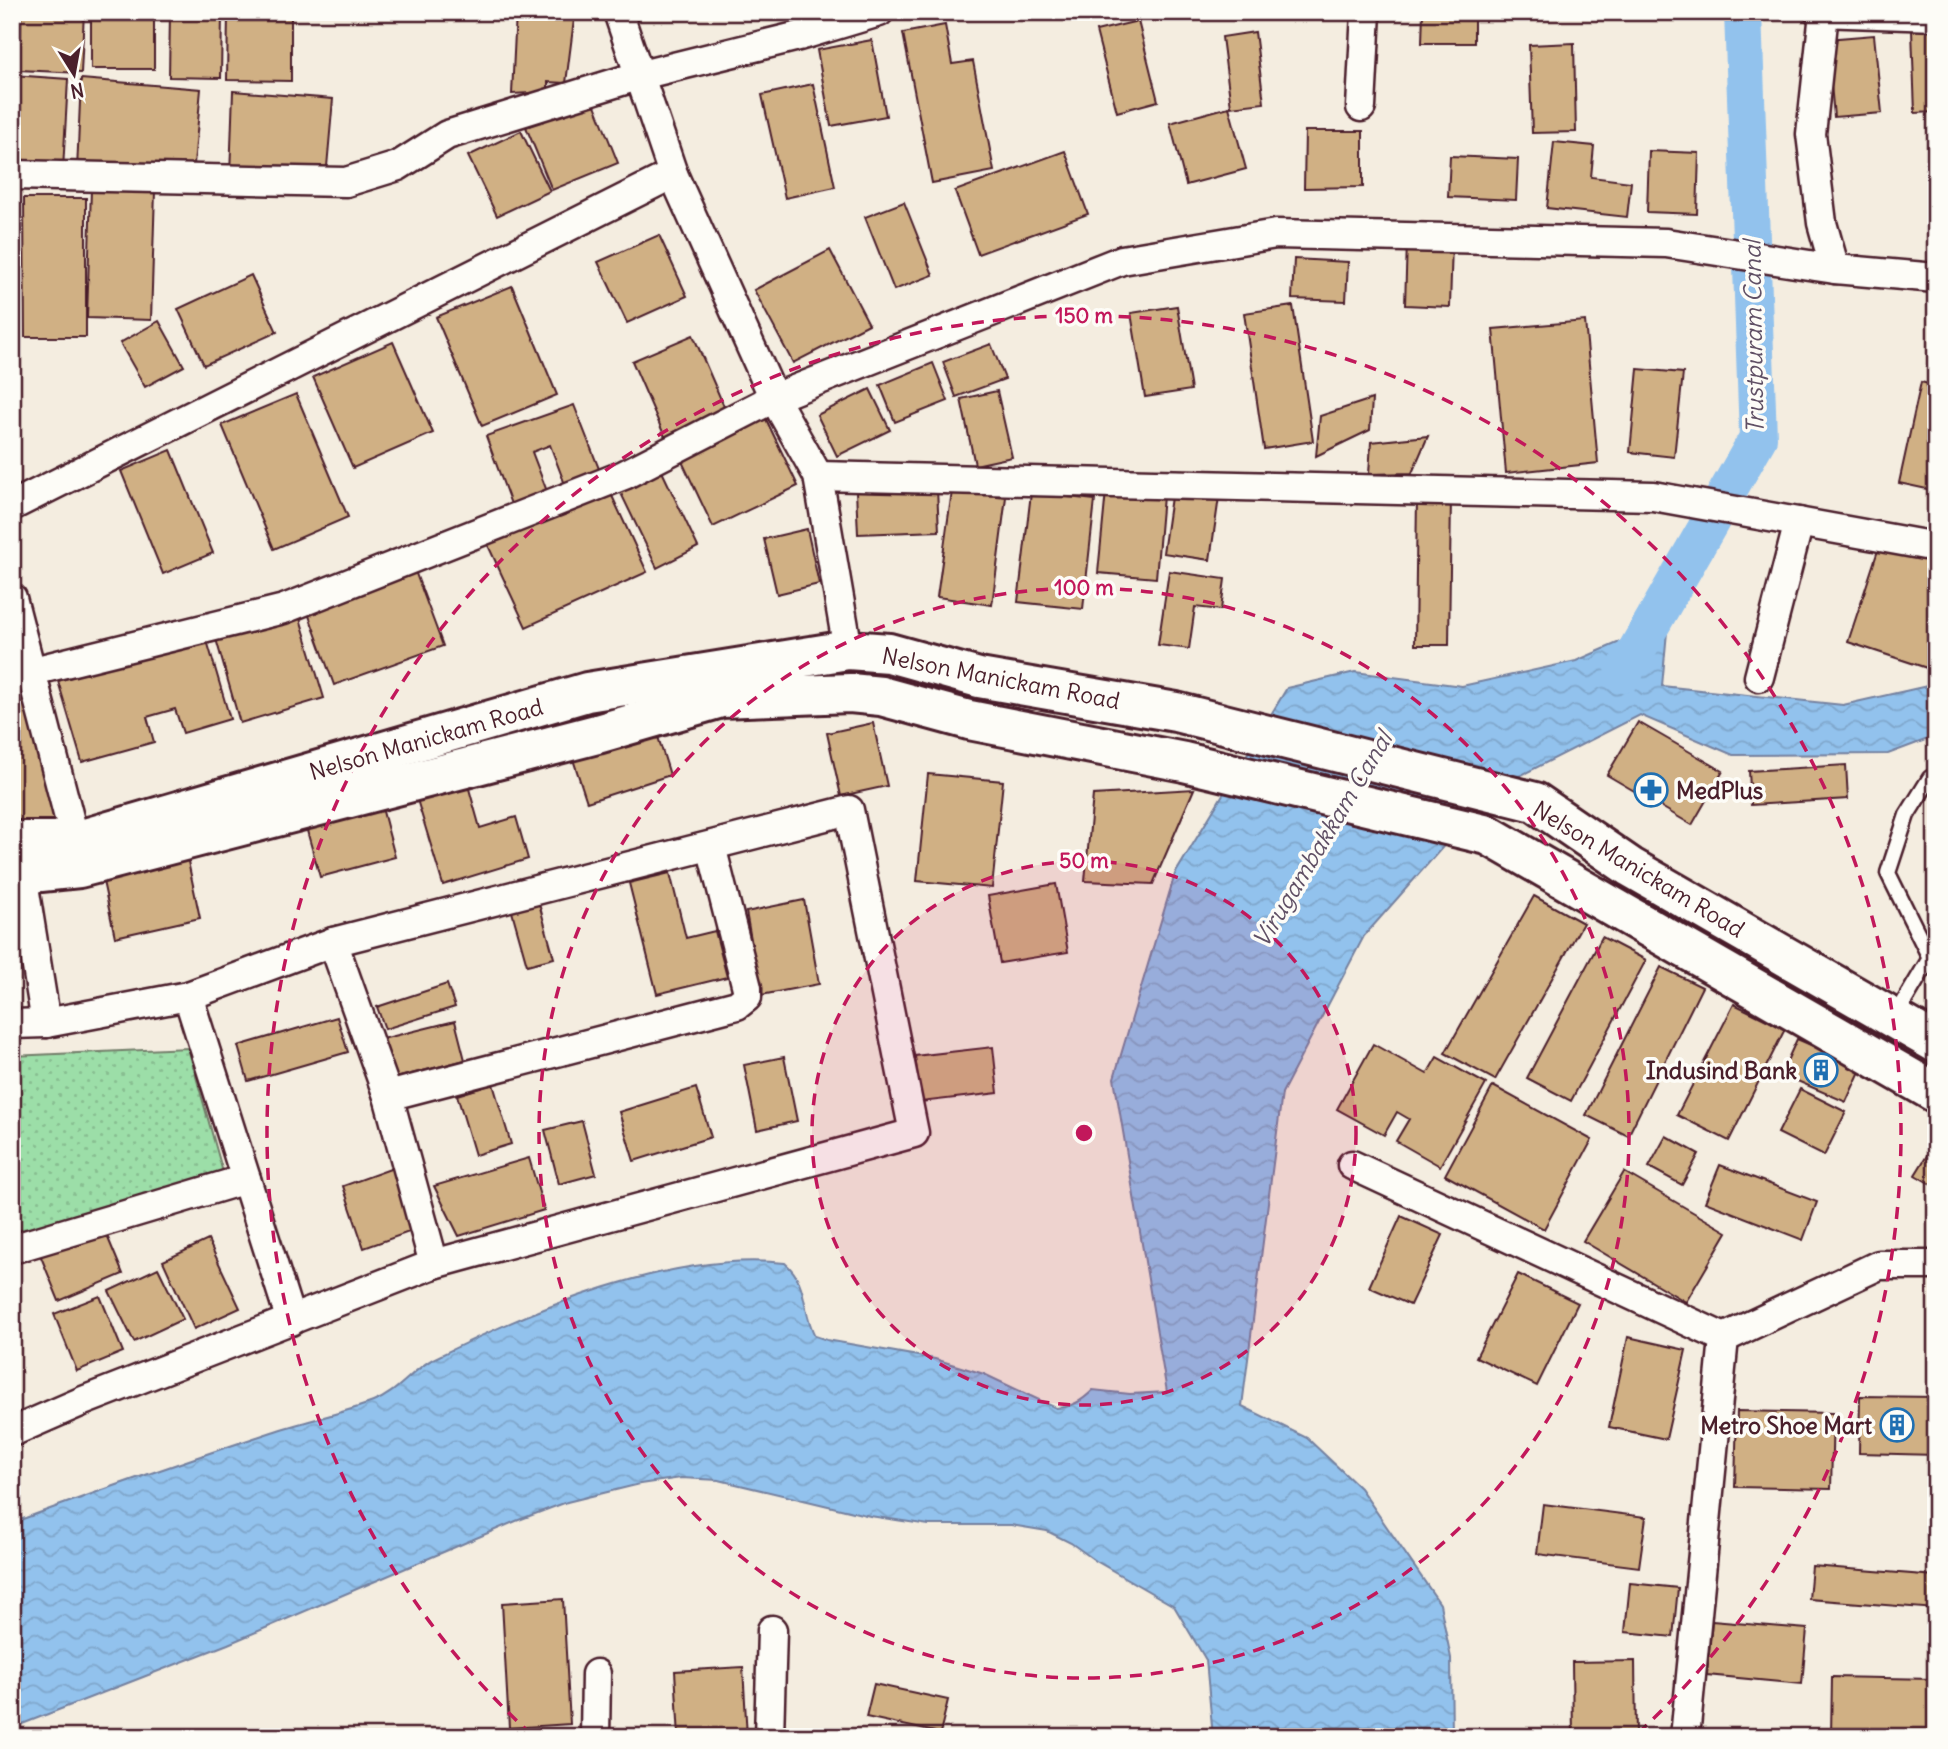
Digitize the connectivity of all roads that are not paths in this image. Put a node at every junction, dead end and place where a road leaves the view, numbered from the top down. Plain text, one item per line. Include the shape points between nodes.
1 (618, 12) edge
2 (879, 12) edge
3 (1366, 12) edge
4 (1821, 13) edge
5 (1936, 16) edge
6 (641, 75) junction
7 (1362, 107) dead end
8 (673, 174) junction
9 (12, 175) edge
10 (1835, 269) junction
11 (1936, 278) edge
12 (774, 398) junction
13 (817, 476) junction
14 (12, 506) edge
15 (1798, 522) junction
16 (1936, 547) edge
17 (12, 598) edge
18 (848, 650) junction
19 (33, 671) junction
20 (1759, 677) dead end
21 (1936, 777) edge
22 (75, 841) junction
23 (711, 846) junction
24 (16, 864) edge
25 (333, 942) junction
26 (1933, 960) edge
27 (188, 996) junction
28 (1894, 1019) junction
29 (46, 1023) junction
30 (12, 1024) edge
31 (1933, 1035) edge
32 (1936, 1093) edge
33 (388, 1096) junction
34 (1352, 1164) dead end
35 (246, 1180) junction
36 (12, 1249) edge
37 (434, 1264) junction
38 (1936, 1265) edge
39 (291, 1321) junction
40 (1724, 1338) junction
41 (12, 1432) edge
42 (772, 1630) dead end
43 (596, 1674) dead end
44 (595, 1737) edge
45 (769, 1737) edge
46 (1685, 1737) edge

1 - 6 street
2 - 6 street
3 - 7 street
4 - 5 street
4 - 10 street via 1811,134 1822,223
6 - 8 street
6 - 9 street via 447,135 398,166 346,182
8 - 12 street
8 - 14 street
10 - 11 street
10 - 12 street via 1666,243 1276,234 1122,260
12 - 13 street
12 - 19 street via 624,475 284,609
13 - 15 street via 1653,496
13 - 18 street
15 - 16 street
15 - 20 street
17 - 19 street
18 - 22 main road, Nelson Manickam Road via 587,692
18 - 28 main road, Nelson Manickam Road via 889,653 979,678 1176,712 1535,802 1630,867
19 - 22 street
21 - 26 lane via 1930,778 1907,815 1888,873
22 - 24 main road, Nelson Manickam Road
23 - 25 street
23 - 33 street via 747,988 747,997 737,1005
23 - 37 street via 849,810 914,1133
24 - 29 street
24 - 32 main road, Nelson Manickam Road via 79,868 721,698 881,696 969,720 1184,762 1488,835
25 - 27 street
25 - 33 street
26 - 28 lane
27 - 29 street
27 - 35 street
28 - 31 main road, Nelson Manickam Road
29 - 30 street
33 - 37 street
34 - 40 street
35 - 36 street
35 - 39 street
37 - 39 street
38 - 40 street via 1879,1265
39 - 41 street
40 - 46 street
42 - 45 street
43 - 44 street

